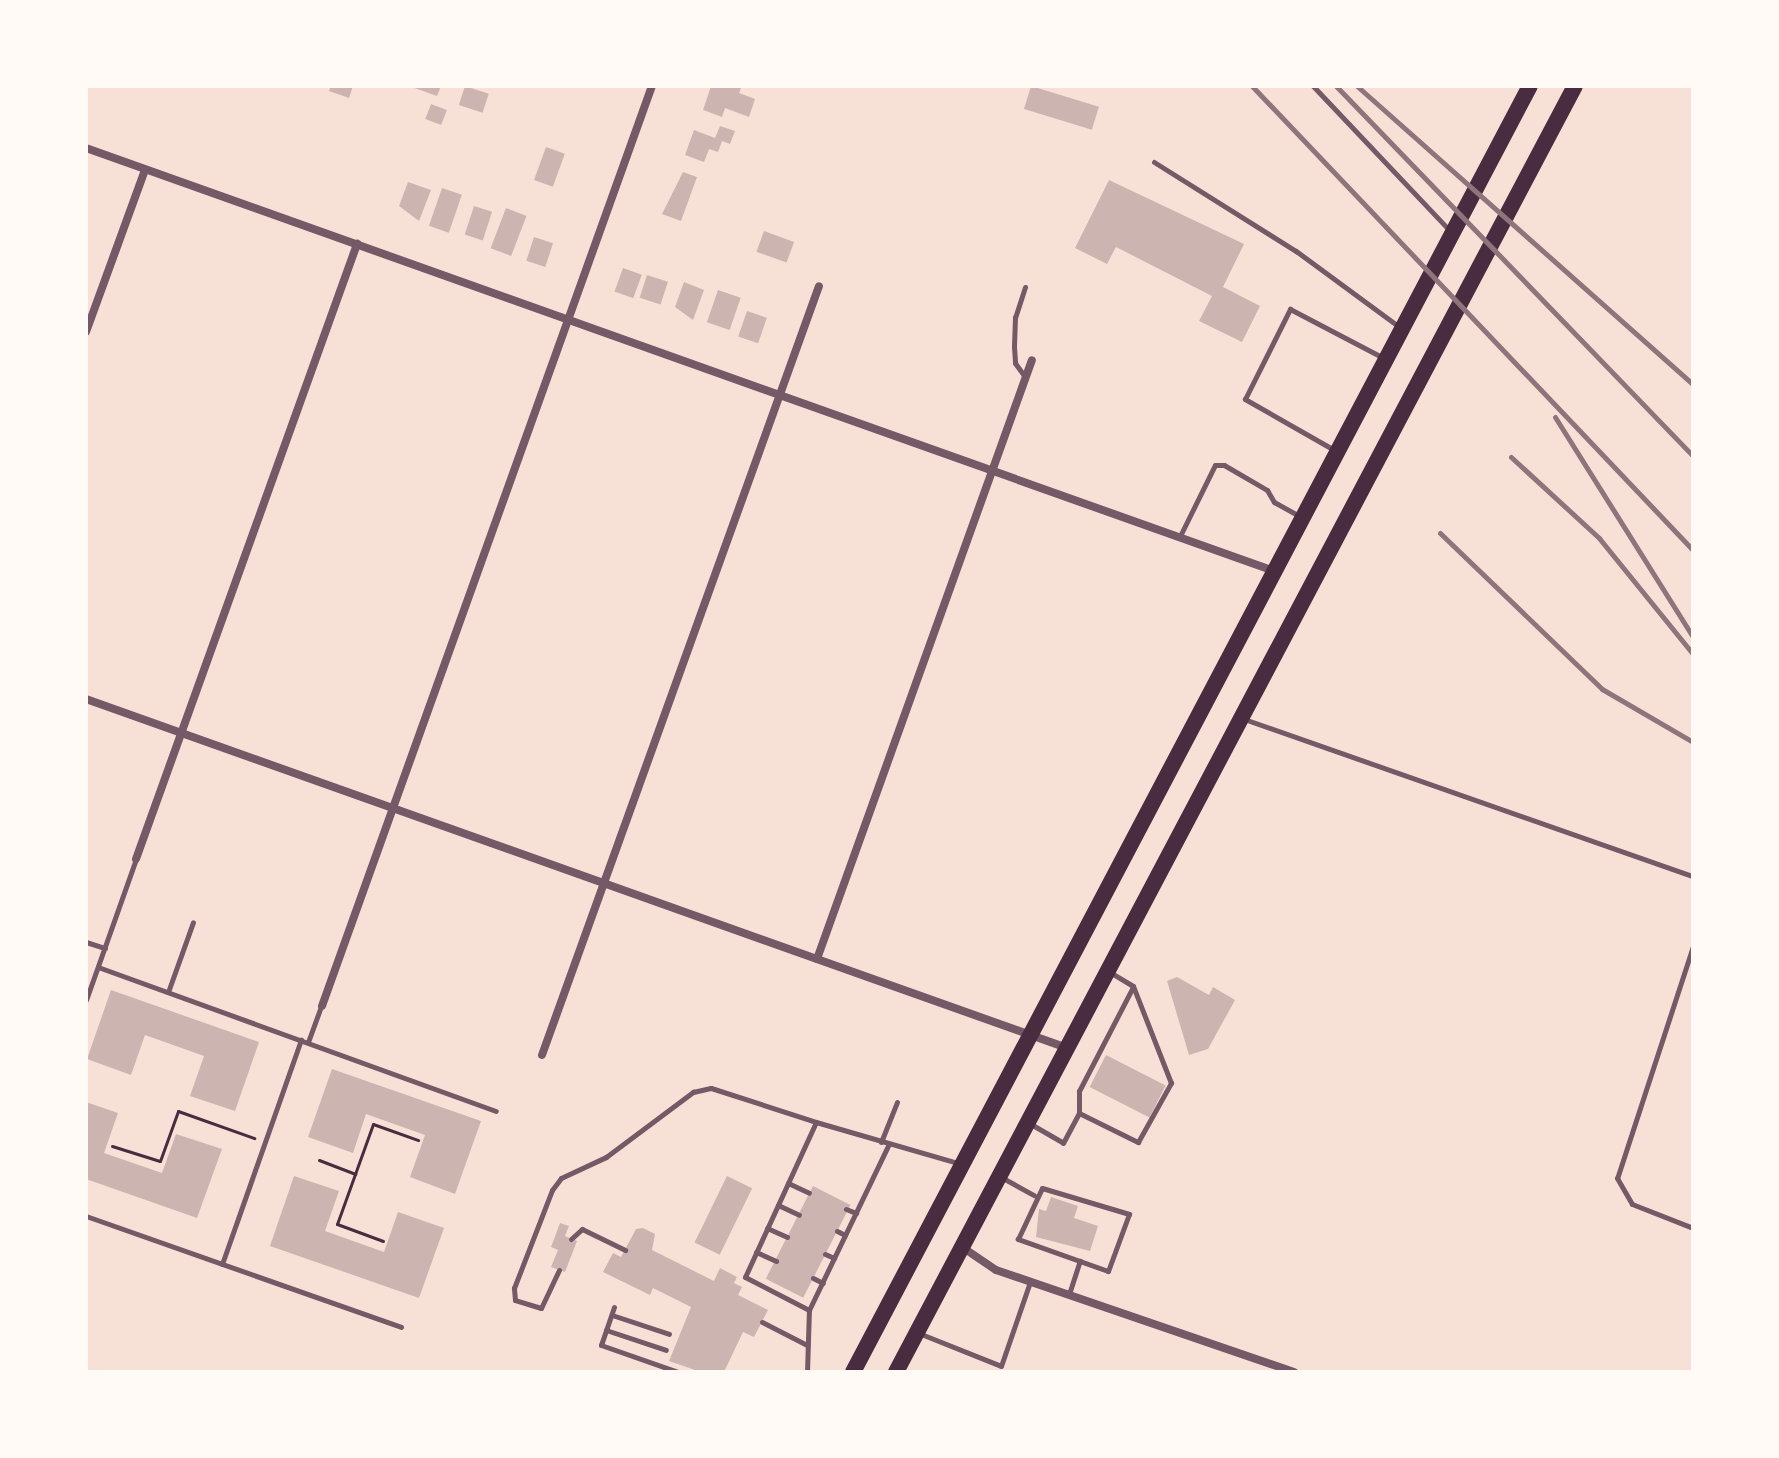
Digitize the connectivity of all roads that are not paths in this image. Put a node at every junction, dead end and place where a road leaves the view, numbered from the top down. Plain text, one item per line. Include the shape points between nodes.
1 (1313, 86) edge
2 (1530, 86) edge
3 (1575, 86) edge
4 (649, 87) edge
5 (86, 148) edge
6 (1154, 162) dead end
7 (145, 170) junction
8 (1452, 233) junction
9 (357, 244) junction
10 (819, 286) dead end
11 (1025, 287) dead end
12 (569, 318) junction
13 (1402, 329) junction
14 (86, 332) edge
15 (1386, 359) junction
16 (1032, 360) dead end
17 (1026, 377) junction
18 (781, 394) junction
19 (1337, 452) junction
20 (993, 467) junction
21 (1302, 518) junction
22 (1180, 536) junction
23 (1274, 571) junction
24 (86, 699) edge
25 (1243, 719) junction
26 (179, 732) junction
27 (394, 808) junction
28 (136, 859) joint
29 (1693, 876) edge
30 (606, 884) junction
31 (193, 922) dead end
32 (86, 942) edge
33 (1693, 946) edge
34 (105, 948) junction
35 (817, 959) junction
36 (98, 967) junction
37 (1109, 972) junction
38 (1133, 986) junction
39 (168, 992) junction
40 (86, 1000) edge
41 (322, 1006) joint
42 (1032, 1036) junction
43 (301, 1040) junction
44 (308, 1043) junction
45 (1068, 1049) junction
46 (542, 1055) dead end
47 (897, 1102) dead end
48 (496, 1111) dead end
49 (1079, 1113) junction
50 (816, 1122) junction
51 (1028, 1123) junction
52 (885, 1143) junction
53 (963, 1165) junction
54 (1000, 1176) junction
55 (788, 1183) junction
56 (809, 1193) dead end
57 (1034, 1195) junction
58 (778, 1205) junction
59 (846, 1209) dead end
60 (856, 1213) junction
61 (799, 1215) dead end
62 (86, 1216) edge
63 (767, 1228) junction
64 (1693, 1228) edge
65 (837, 1231) dead end
66 (845, 1235) junction
67 (787, 1237) dead end
68 (571, 1239) dead end
69 (962, 1247) junction
70 (625, 1250) dead end
71 (756, 1252) junction
72 (825, 1254) dead end
73 (834, 1258) junction
74 (776, 1261) dead end
75 (1080, 1261) junction
76 (222, 1264) junction
77 (559, 1270) dead end
78 (813, 1278) dead end
79 (1030, 1282) junction
80 (823, 1283) junction
81 (1069, 1295) junction
82 (614, 1307) dead end
83 (809, 1310) junction
84 (612, 1315) junction
85 (762, 1322) dead end
86 (401, 1327) dead end
87 (606, 1330) junction
88 (917, 1333) junction
89 (669, 1334) dead end
90 (808, 1345) junction
91 (666, 1350) dead end
92 (609, 1372) edge
93 (630, 1372) edge
94 (678, 1372) edge
95 (807, 1372) edge
96 (853, 1372) edge
97 (896, 1372) edge
98 (1294, 1372) edge

1 - 8 lane
2 - 8 highway
3 - 25 highway
4 - 12 street
5 - 7 street
6 - 13 lane via 1296,251
7 - 9 street
7 - 14 street
8 - 13 highway
9 - 12 street
9 - 26 street
10 - 18 street
11 - 17 lane via 1015,317 1014,347 1015,363
12 - 18 street
12 - 27 street
13 - 15 highway
15 - 19 highway
15 - 19 lane via 1290,309 1245,399
16 - 17 street
17 - 20 street
18 - 20 street
18 - 30 street
19 - 21 highway
20 - 22 street
20 - 35 street
21 - 22 lane via 1274,502 1267,490 1215,465
21 - 23 highway
22 - 23 street
23 - 42 highway
24 - 26 street
25 - 29 lane
25 - 37 highway
26 - 27 street
26 - 28 street
27 - 30 street
27 - 41 street
28 - 34 lane
30 - 35 street
30 - 46 street
31 - 39 lane
32 - 34 lane
33 - 64 lane via 1617,1178 1632,1204
34 - 36 lane
35 - 42 street
36 - 39 lane
36 - 40 lane
37 - 38 lane
37 - 45 highway
38 - 49 lane via 1079,1091
38 - 49 lane via 1171,1083 1138,1142
39 - 43 lane
41 - 44 lane
42 - 45 street
42 - 53 highway
43 - 44 lane
43 - 76 lane
44 - 48 lane
45 - 51 highway
47 - 52 lane
49 - 51 lane via 1063,1143
50 - 52 lane
50 - 55 lane
50 - 77 lane via 711,1088 693,1092 606,1157 561,1178 542,1208 514,1288 515,1300 541,1308
51 - 54 highway
52 - 53 lane
52 - 60 lane
53 - 96 highway
54 - 57 lane
54 - 69 highway
55 - 56 lane
55 - 58 lane
57 - 75 lane via 1018,1239
57 - 75 lane via 1042,1188 1129,1214 1108,1271
58 - 61 lane
58 - 63 lane
59 - 60 lane
60 - 66 lane
62 - 76 lane
63 - 67 lane
63 - 71 lane
65 - 66 lane
66 - 73 lane
68 - 70 lane via 582,1229
69 - 79 street via 987,1266
69 - 88 highway
71 - 74 lane
71 - 83 lane via 745,1277
72 - 73 lane
73 - 80 lane
75 - 81 lane
76 - 86 lane
78 - 80 lane
79 - 81 street
79 - 88 lane via 1001,1366
80 - 83 lane
81 - 98 street
82 - 84 lane
83 - 90 lane
84 - 87 lane
84 - 89 lane
85 - 90 lane
87 - 91 lane
87 - 94 lane via 601,1345
88 - 97 highway
90 - 95 lane
92 - 93 lane

